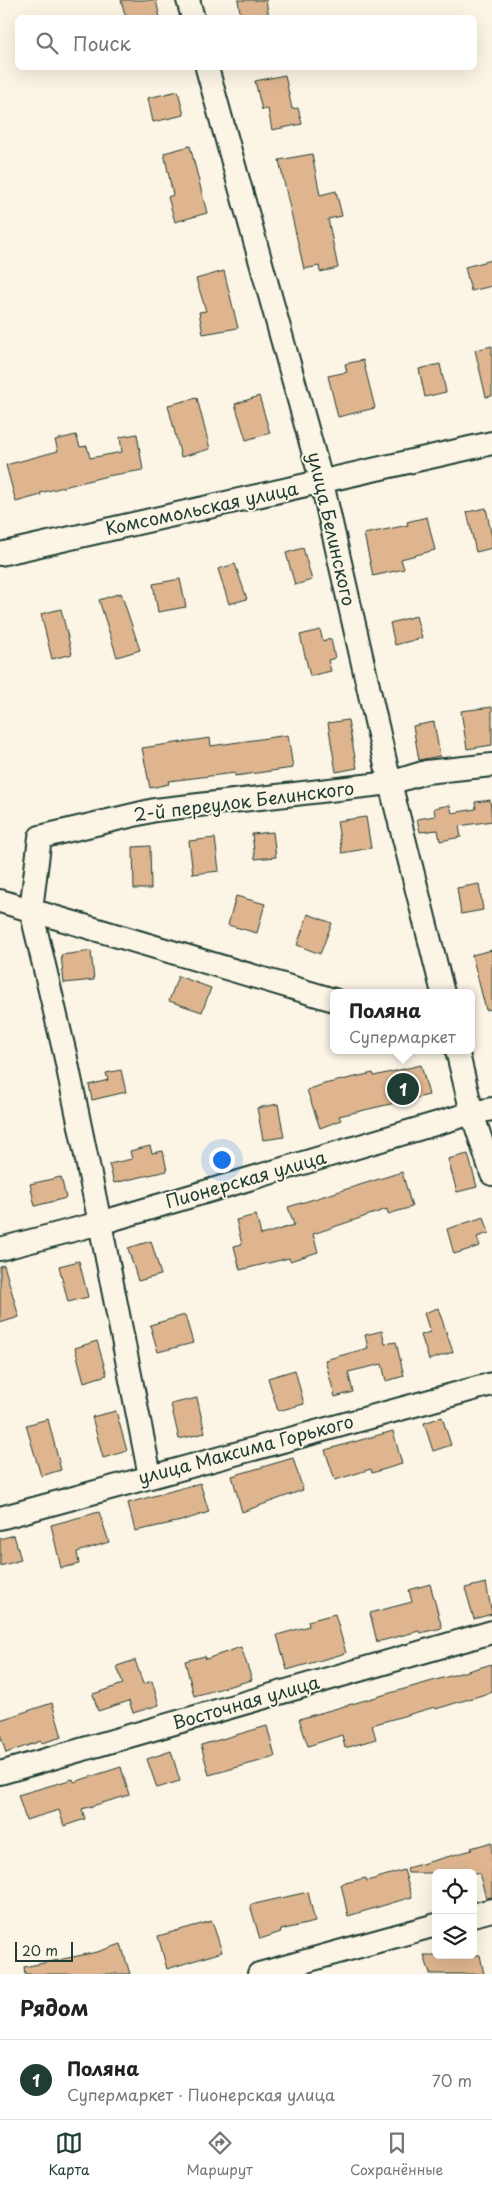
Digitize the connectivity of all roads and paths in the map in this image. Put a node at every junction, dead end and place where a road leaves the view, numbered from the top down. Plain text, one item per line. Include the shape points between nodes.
1 (188, 0) edge
2 (192, 15) edge
3 (208, 70) edge
4 (492, 443) edge
5 (322, 483) junction
6 (0, 554) edge
7 (492, 765) edge
8 (390, 783) junction
9 (0, 901) edge
10 (31, 910) junction
11 (442, 989) edge
12 (330, 999) edge
13 (459, 1054) edge
14 (482, 1111) edge
15 (492, 1174) edge
16 (100, 1223) junction
17 (0, 1249) edge
18 (492, 1384) edge
19 (150, 1476) junction
20 (0, 1518) edge
21 (492, 1632) edge
22 (0, 1773) edge
23 (492, 1910) edge
24 (477, 1914) edge
25 (432, 1926) edge
26 (259, 1974) edge

1 - 2 street
3 - 5 street, улица Белинского
4 - 5 street, Комсомольская улица
5 - 6 street, Комсомольская улица
5 - 8 street, улица Белинского
7 - 8 street, 2-й переулок Белинского via 426,772
8 - 10 street, 2-й переулок Белинского via 155,810 40,837
8 - 11 street, улица Белинского
9 - 10 street
10 - 12 street
10 - 16 street, 2-й переулок Белинского
13 - 14 street
14 - 15 street
14 - 16 street, Пионерская улица
16 - 17 street, Пионерская улица
16 - 19 street, 2-й переулок Белинского
18 - 19 street, улица Максима Горького
19 - 20 street, улица Максима Горького
21 - 22 street, Восточная улица
23 - 24 street
25 - 26 street

